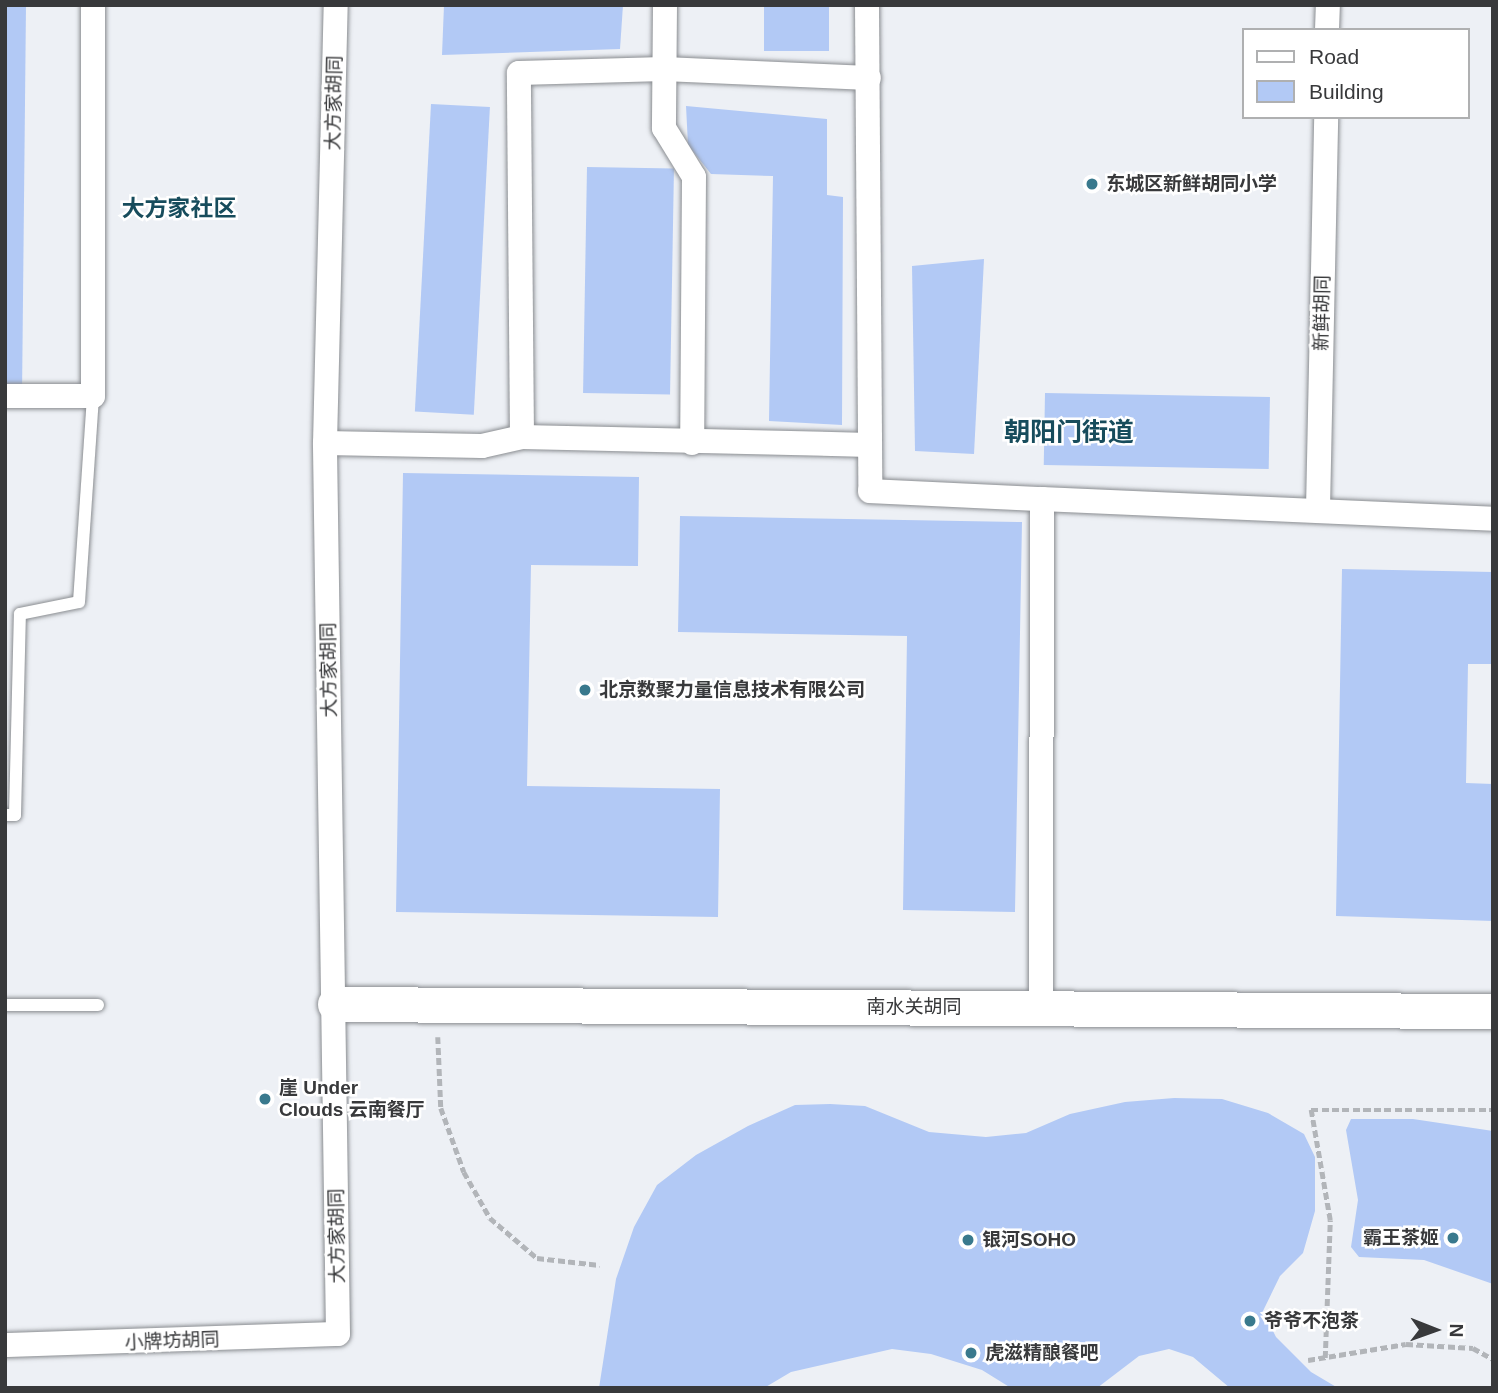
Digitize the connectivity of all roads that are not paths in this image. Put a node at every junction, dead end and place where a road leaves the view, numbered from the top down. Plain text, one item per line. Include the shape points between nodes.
1 (93, 5) edge
2 (336, 5) edge
3 (665, 5) edge
4 (867, 5) edge
5 (1328, 5) edge
6 (1327, 28) edge
7 (664, 69) junction
8 (869, 78) junction
9 (1326, 119) edge
10 (5, 396) edge
11 (93, 396) junction
12 (522, 438) junction
13 (325, 443) junction
14 (692, 443) junction
15 (870, 445) junction
16 (1042, 499) junction
17 (1318, 509) junction
18 (1493, 519) edge
19 (5, 815) edge
20 (335, 1004) junction
21 (5, 1005) edge
22 (98, 1005) dead end
23 (1041, 1008) junction
24 (1493, 1011) edge
25 (338, 1334) joint
26 (5, 1345) edge

1 - 11 street
2 - 13 street, 大方家胡同
3 - 7 street
4 - 8 street
5 - 6 street
7 - 8 street
7 - 12 street via 519,73
7 - 14 street via 664,128 694,177
8 - 15 street
9 - 17 street, 新鲜胡同
10 - 11 street
11 - 19 lane via 79,603 20,614 15,815
12 - 13 street via 482,446
12 - 14 street
13 - 20 street, 大方家胡同
14 - 15 street
15 - 16 street via 870,491
16 - 17 street
16 - 23 street
17 - 18 street
20 - 23 street, 南水关胡同
20 - 25 street, 大方家胡同
21 - 22 lane
23 - 24 street, 南水关胡同
25 - 26 street, 小牌坊胡同

